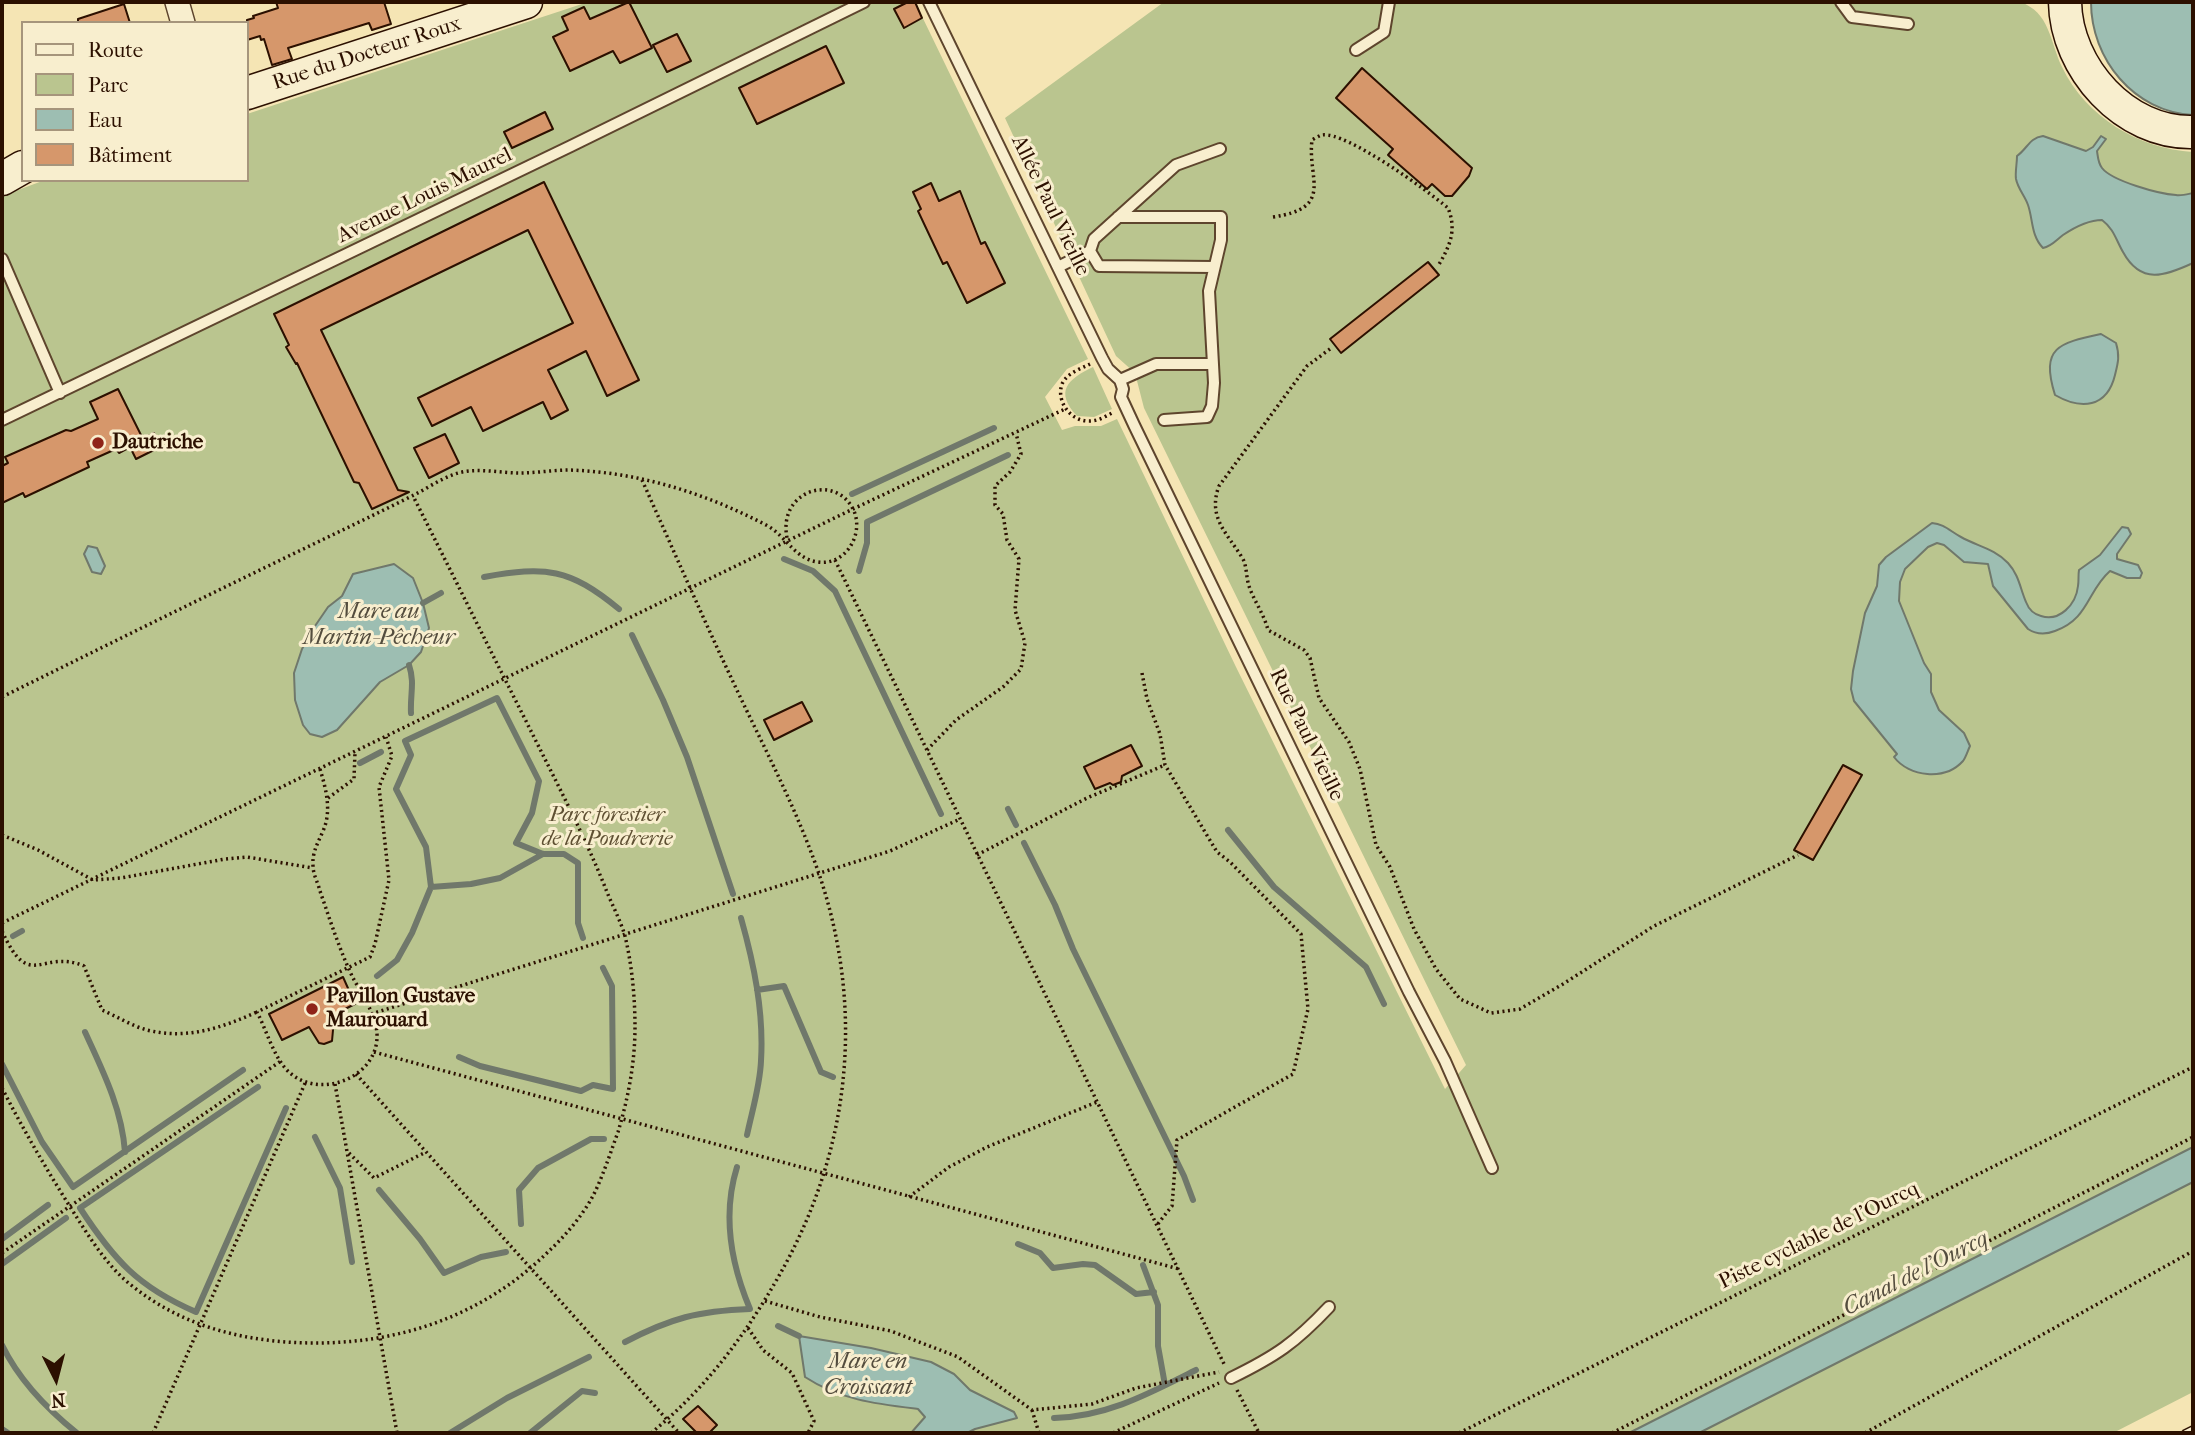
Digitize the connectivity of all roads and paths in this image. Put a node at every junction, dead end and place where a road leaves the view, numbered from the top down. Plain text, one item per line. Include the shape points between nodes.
1 (177, 2) edge
2 (526, 2) edge
3 (864, 2) edge
4 (929, 2) edge
5 (1389, 2) edge
6 (1841, 2) edge
7 (2061, 4) edge
8 (182, 21) edge
9 (1908, 24) dead end
10 (1356, 50) dead end
11 (248, 93) edge
12 (2193, 132) edge
13 (1220, 149) dead end
14 (21, 167) edge
15 (21, 168) edge
16 (2, 170) edge
17 (2, 179) edge
18 (1118, 217) junction
19 (1273, 217) dead end
20 (1090, 251) junction
21 (2, 259) edge
22 (1438, 266) dead end
23 (1058, 267) junction
24 (1214, 267) junction
25 (1330, 349) dead end
26 (1102, 358) junction
27 (1212, 364) junction
28 (1121, 380) junction
29 (60, 393) junction
30 (1126, 407) junction
31 (1065, 409) junction
32 (2, 420) edge
33 (1164, 420) dead end
34 (1016, 433) junction
35 (642, 480) junction
36 (413, 496) junction
37 (853, 509) junction
38 (788, 542) junction
39 (835, 559) junction
40 (691, 589) junction
41 (1142, 673) dead end
42 (504, 679) junction
43 (2, 697) edge
44 (386, 736) junction
45 (927, 750) junction
46 (355, 752) junction
47 (1165, 765) junction
48 (320, 769) junction
49 (328, 798) junction
50 (960, 819) junction
51 (2, 835) edge
52 (977, 855) junction
53 (1798, 855) dead end
54 (313, 868) junction
55 (819, 873) junction
56 (93, 880) junction
57 (2, 923) edge
58 (2, 931) edge
59 (624, 934) junction
60 (348, 968) junction
61 (257, 1012) junction
62 (372, 1014) junction
63 (374, 1052) junction
64 (281, 1061) junction
65 (2193, 1067) edge
66 (356, 1074) junction
67 (306, 1082) junction
68 (335, 1084) junction
69 (2, 1088) edge
70 (1097, 1101) junction
71 (622, 1119) junction
72 (2193, 1137) edge
73 (347, 1151) junction
74 (427, 1152) junction
75 (1492, 1168) dead end
76 (825, 1174) junction
77 (909, 1197) junction
78 (69, 1205) junction
79 (1157, 1225) junction
80 (2193, 1251) edge
81 (2, 1252) edge
82 (532, 1269) junction
83 (1179, 1269) junction
84 (765, 1301) junction
85 (1329, 1307) dead end
86 (200, 1325) junction
87 (748, 1328) junction
88 (380, 1338) junction
89 (1231, 1378) junction
90 (1032, 1410) junction
91 (667, 1420) junction
92 (153, 1433) edge
93 (397, 1433) edge
94 (651, 1433) edge
95 (679, 1433) edge
96 (807, 1433) edge
97 (1039, 1433) edge
98 (1113, 1433) edge
99 (1259, 1433) edge
100 (1459, 1433) edge
101 (1612, 1433) edge
102 (1865, 1433) edge

1 - 8 street
2 - 11 main road, Rue du Docteur Roux
3 - 29 lane, Avenue Louis Maurel
4 - 23 lane, Allée Paul Vieille
5 - 10 lane via 1384,32
6 - 9 lane via 1852,17
7 - 12 main road via 2073,46 2091,79 2116,105 2149,124
13 - 18 lane via 1176,165
14 - 16 main road
15 - 17 main road
18 - 20 lane via 1094,239
18 - 24 lane via 1221,217
19 - 22 path via 1290,214 1308,202 1316,189 1312,140 1333,136 1381,159 1448,208 1453,235
20 - 23 lane
20 - 24 lane via 1099,266
21 - 29 lane
23 - 26 lane, Allée Paul Vieille
24 - 27 lane via 1209,291
25 - 53 path via 1307,366 1219,486 1214,498 1216,511 1244,561 1268,630 1310,658 1319,698 1349,742 1360,769 1376,845 1390,867 1414,929 1436,969 1460,999 1491,1013 1520,1009 1654,926
26 - 28 lane, Allée Paul Vieille
26 - 31 path via 1072,372 1062,384
27 - 28 lane via 1156,364
27 - 33 lane via 1212,406 1207,417
28 - 30 lane
29 - 32 lane, Avenue Louis Maurel
30 - 31 path via 1087,421
30 - 75 lane, Rue Paul Vieille via 1446,1061
31 - 34 path
34 - 37 path
34 - 45 path via 1021,454 995,486 995,505 1003,514 1007,540 1019,559 1015,610 1025,643 1021,669 956,720
35 - 36 path via 567,470 479,471 457,473
35 - 38 path via 727,505
35 - 40 path
36 - 42 path
36 - 43 path
37 - 38 path
37 - 38 path via 832,491 804,494 786,514
37 - 39 path via 855,538 848,551
38 - 39 path via 808,560 822,563
38 - 40 path
39 - 45 path
40 - 42 path
40 - 55 path via 792,803
41 - 47 path
42 - 44 path
42 - 59 path via 568,805
44 - 46 path
44 - 60 path via 392,757 379,787 390,880 370,957
45 - 50 path
46 - 48 path
46 - 49 path via 354,779
47 - 52 path via 1087,798
47 - 79 path via 1217,852 1301,934 1308,1009 1293,1074 1177,1140 1172,1206
48 - 49 path
48 - 56 path
49 - 54 path
50 - 52 path
50 - 55 path via 890,851
51 - 56 path
52 - 70 path
54 - 56 path via 247,857
54 - 60 path
55 - 59 path
55 - 76 path via 841,958 847,1045 844,1089
56 - 57 path
58 - 61 path via 11,951 25,965 42,966 59,959 84,966 102,1010 147,1030 192,1034
59 - 62 path
59 - 71 path via 635,1027
60 - 61 path
60 - 62 path
61 - 64 path
62 - 63 path via 377,1035
63 - 66 path
63 - 71 path
64 - 67 path
64 - 78 path
65 - 100 path, Piste cyclable de l'Ourcq
66 - 68 path
66 - 74 path
67 - 68 path
67 - 86 path
68 - 73 path
69 - 78 path
70 - 77 path via 987,1147 949,1167
70 - 79 path
71 - 76 path
71 - 82 path via 592,1199
72 - 101 path
73 - 74 path via 374,1178
73 - 88 path
74 - 82 path
76 - 77 path
76 - 84 path via 797,1243
77 - 83 path
78 - 81 path
78 - 86 path via 128,1283
79 - 83 path
80 - 102 path
82 - 88 path via 460,1315
82 - 91 path
83 - 90 path via 1227,1370 1136,1388 1092,1405
84 - 87 path
84 - 90 path via 891,1331 958,1357
85 - 89 lane via 1275,1356
86 - 88 path via 243,1338 289,1343
86 - 92 path
87 - 91 path via 715,1372
87 - 96 path via 763,1350 792,1373 814,1421
88 - 93 path
89 - 98 path
89 - 99 path
90 - 97 path
91 - 94 path
91 - 95 path

